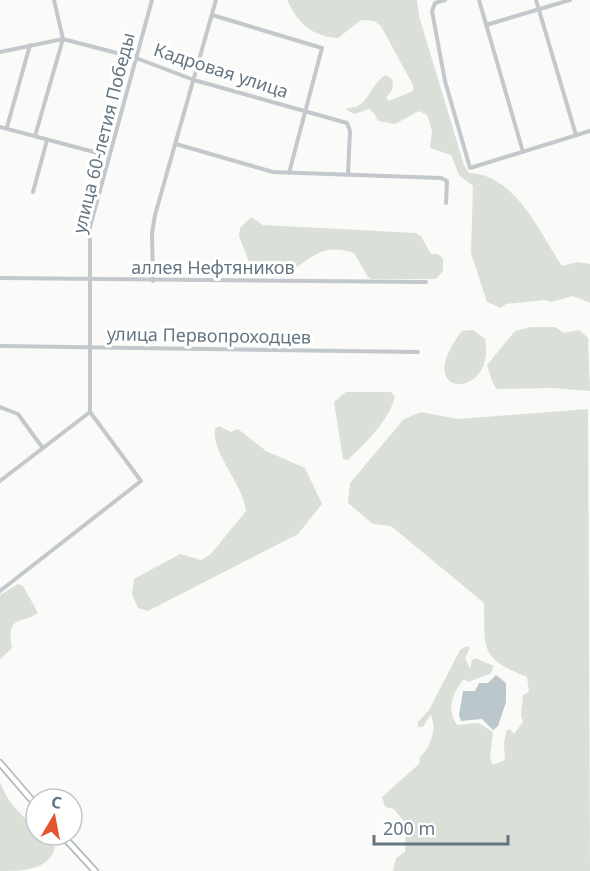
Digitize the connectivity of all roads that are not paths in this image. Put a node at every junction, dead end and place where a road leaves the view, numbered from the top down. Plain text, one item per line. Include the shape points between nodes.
1 (54, 0) edge
2 (152, 0) edge
3 (216, 0) edge
4 (445, 0) edge
5 (478, 0) edge
6 (536, 0) edge
7 (570, 0) edge
8 (539, 9) junction
9 (212, 15) junction
10 (486, 25) junction
11 (63, 39) junction
12 (30, 45) junction
13 (0, 52) edge
14 (136, 58) junction
15 (194, 80) junction
16 (305, 113) junction
17 (0, 127) edge
18 (7, 127) junction
19 (590, 131) edge
20 (576, 135) junction
21 (35, 136) junction
22 (47, 140) junction
23 (176, 144) junction
24 (523, 152) junction
25 (108, 156) junction
26 (289, 173) junction
27 (348, 174) junction
28 (33, 192) dead end
29 (446, 203) dead end
30 (0, 278) edge
31 (90, 280) junction
32 (153, 281) junction
33 (426, 282) dead end
34 (0, 346) edge
35 (90, 348) junction
36 (418, 352) dead end
37 (0, 407) edge
38 (90, 412) junction
39 (42, 447) junction
40 (0, 481) edge
41 (0, 591) edge
42 (0, 764) edge
43 (24, 791) edge
44 (73, 847) edge
45 (94, 871) edge

1 - 11 street
2 - 14 street, улица 60-летия Победы
3 - 9 street
4 - 24 street via 435,3 432,11 467,165 473,168
5 - 10 street
6 - 8 street
7 - 8 street
8 - 10 street
8 - 20 street
9 - 15 street
9 - 16 street via 321,46
10 - 24 street
11 - 12 street, Кадровая улица
11 - 14 street, Кадровая улица
11 - 21 street
12 - 13 street, Кадровая улица
12 - 18 street
14 - 15 street, Кадровая улица
14 - 25 street, улица 60-летия Победы
15 - 16 street, Кадровая улица
15 - 23 street
16 - 26 street
16 - 27 street, Кадровая улица via 349,126
17 - 18 street
18 - 21 street
19 - 20 street
20 - 24 street
21 - 22 street
22 - 25 street
22 - 28 street
23 - 26 street via 273,172
23 - 32 street via 152,233
25 - 31 street, улица 60-летия Победы via 90,227
26 - 27 street
27 - 29 street via 441,178 447,181
30 - 31 street, аллея Нефтяников
31 - 32 street, аллея Нефтяников
31 - 35 street, улица 60-летия Победы
32 - 33 street, аллея Нефтяников
34 - 35 street, улица Первопроходцев
35 - 36 street, улица Первопроходцев
35 - 38 street, улица 60-летия Победы
37 - 39 street via 18,414
38 - 39 street
38 - 41 street via 141,481
39 - 40 street
42 - 43 street
44 - 45 street

